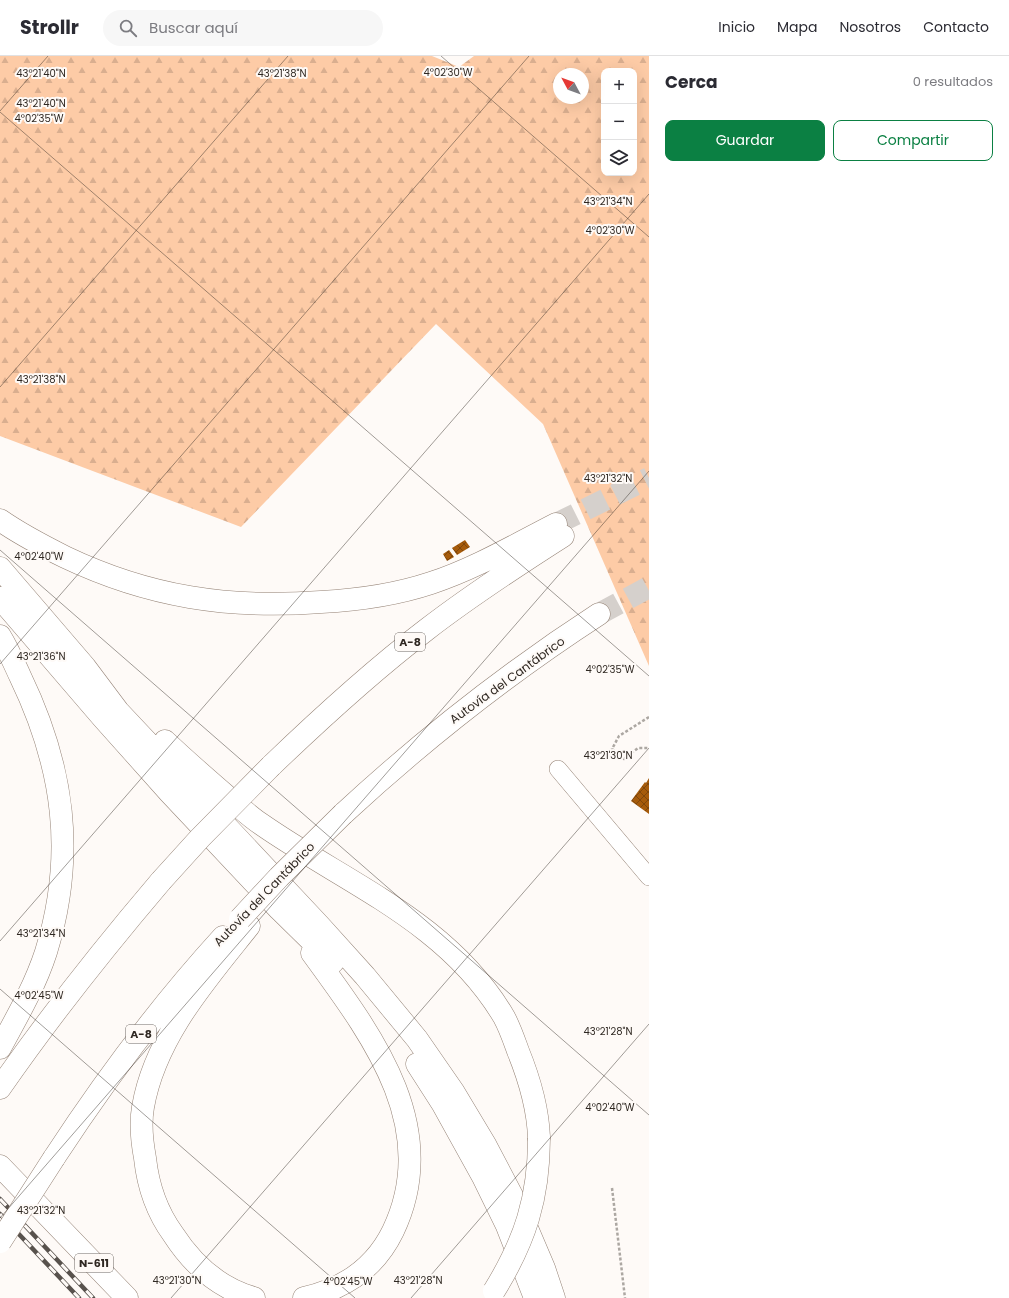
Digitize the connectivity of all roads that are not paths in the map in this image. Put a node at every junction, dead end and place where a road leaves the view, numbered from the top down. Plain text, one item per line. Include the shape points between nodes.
1 (0, 520) edge
2 (2, 570) edge
3 (0, 598) edge
4 (599, 614) tunnel mouth
5 (0, 636) edge
6 (85, 667) junction
7 (558, 769) dead end
8 (649, 877) edge
9 (279, 909) junction
10 (244, 922) junction
11 (0, 1048) edge
12 (0, 1088) edge
13 (0, 1166) edge
14 (0, 1242) edge
15 (492, 1294) edge
16 (127, 1298) edge
17 (254, 1298) edge
18 (304, 1298) edge
19 (535, 1298) edge
20 (554, 1298) edge

1 - 12 highway, A-8, bridge via 47,548 92,570 133,584 177,596 256,604 354,600 393,593 462,572 560,530 425,630 349,693 271,766 161,881 79,980
2 - 6 highway
3 - 9 highway via 164,786
4 - 10 highway, Autovía del Cantábrico / A-8, bridge via 470,706 402,761 279,877
5 - 11 highway via 41,723 52,759 61,810 63,844 59,897 46,953 37,977
6 - 15 highway, bridge via 186,761 260,823 420,925 451,950 489,994 505,1019 527,1075 538,1128 537,1178 528,1220 510,1265
6 - 20 highway via 118,711 324,931 417,1039 453,1091 486,1146 518,1207
7 - 8 street
9 - 18 highway via 351,1008 385,1063 404,1114 409,1139 410,1164 406,1195 400,1217 389,1238 362,1272 324,1294
9 - 19 highway via 379,1013 423,1072 483,1177 507,1226
10 - 14 highway, Autovía del Cantábrico / A-8, bridge via 186,979 120,1062
10 - 17 highway via 162,1050 150,1078 143,1108 142,1128 147,1174 156,1203 167,1226 199,1268 236,1293
13 - 16 highway, N-611

